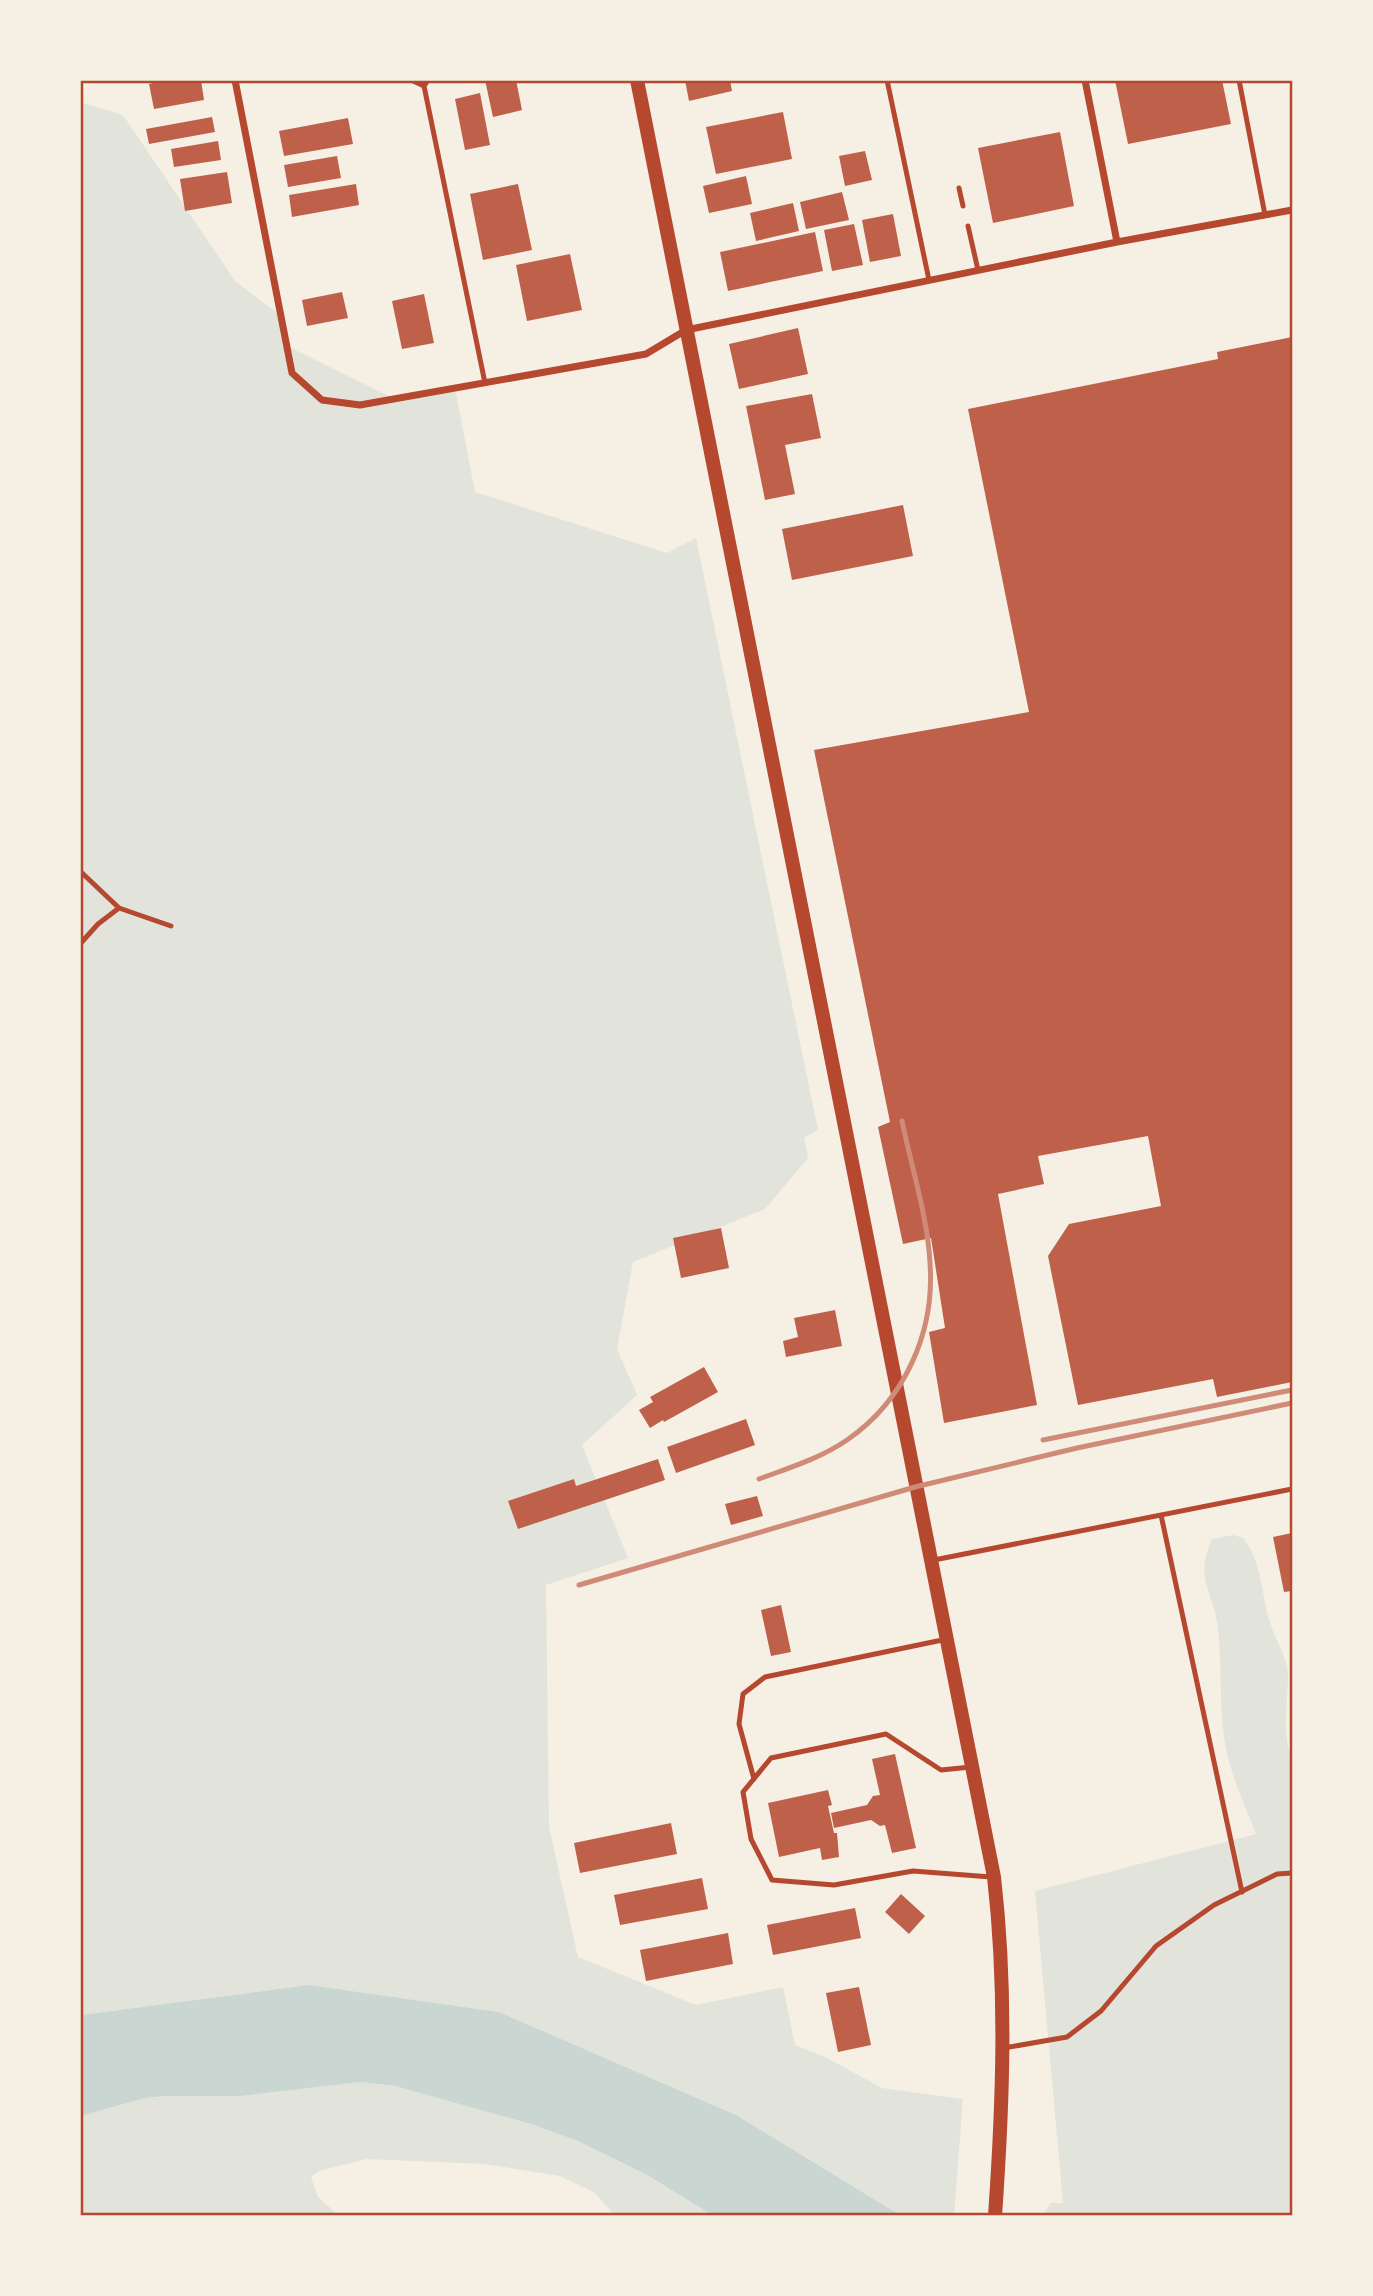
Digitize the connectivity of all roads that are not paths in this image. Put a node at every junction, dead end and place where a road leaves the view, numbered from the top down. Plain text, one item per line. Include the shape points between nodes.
1 (235, 80) edge
2 (411, 80) edge
3 (637, 80) edge
4 (887, 80) edge
5 (1085, 80) edge
6 (1240, 80) edge
7 (426, 83) edge
8 (959, 188) dead end
9 (963, 206) dead end
10 (1293, 210) edge
11 (1265, 215) junction
12 (968, 226) dead end
13 (1117, 242) junction
14 (978, 270) junction
15 (929, 280) junction
16 (686, 330) junction
17 (485, 383) junction
18 (80, 870) edge
19 (120, 908) junction
20 (171, 926) dead end
21 (80, 944) edge
22 (1293, 1489) edge
23 (1161, 1515) junction
24 (930, 1561) junction
25 (947, 1639) junction
26 (974, 1767) junction
27 (754, 1779) junction
28 (1293, 1873) edge
29 (994, 1877) junction
30 (1242, 1892) junction
31 (1004, 2048) junction
32 (995, 2216) edge

1 - 17 street via 292,373 321,400 360,405
2 - 7 lane
3 - 16 main road
4 - 15 lane
5 - 13 street
6 - 11 lane
7 - 17 lane
8 - 9 lane
10 - 11 street
11 - 13 street
12 - 14 lane
13 - 14 street
14 - 15 street
15 - 16 street
16 - 17 street via 646,354
16 - 24 main road
18 - 19 lane
19 - 20 lane
19 - 21 lane
22 - 23 lane
23 - 24 lane
23 - 30 lane
24 - 25 main road
25 - 26 main road
25 - 27 lane via 765,1677 743,1695 739,1724
26 - 27 lane via 941,1770 886,1734 771,1758
26 - 29 main road
27 - 29 lane via 743,1792 751,1839 772,1880 834,1885 913,1871
28 - 30 lane via 1277,1874
29 - 31 main road
30 - 31 lane via 1214,1905 1156,1946 1101,2011 1067,2037
31 - 32 main road

